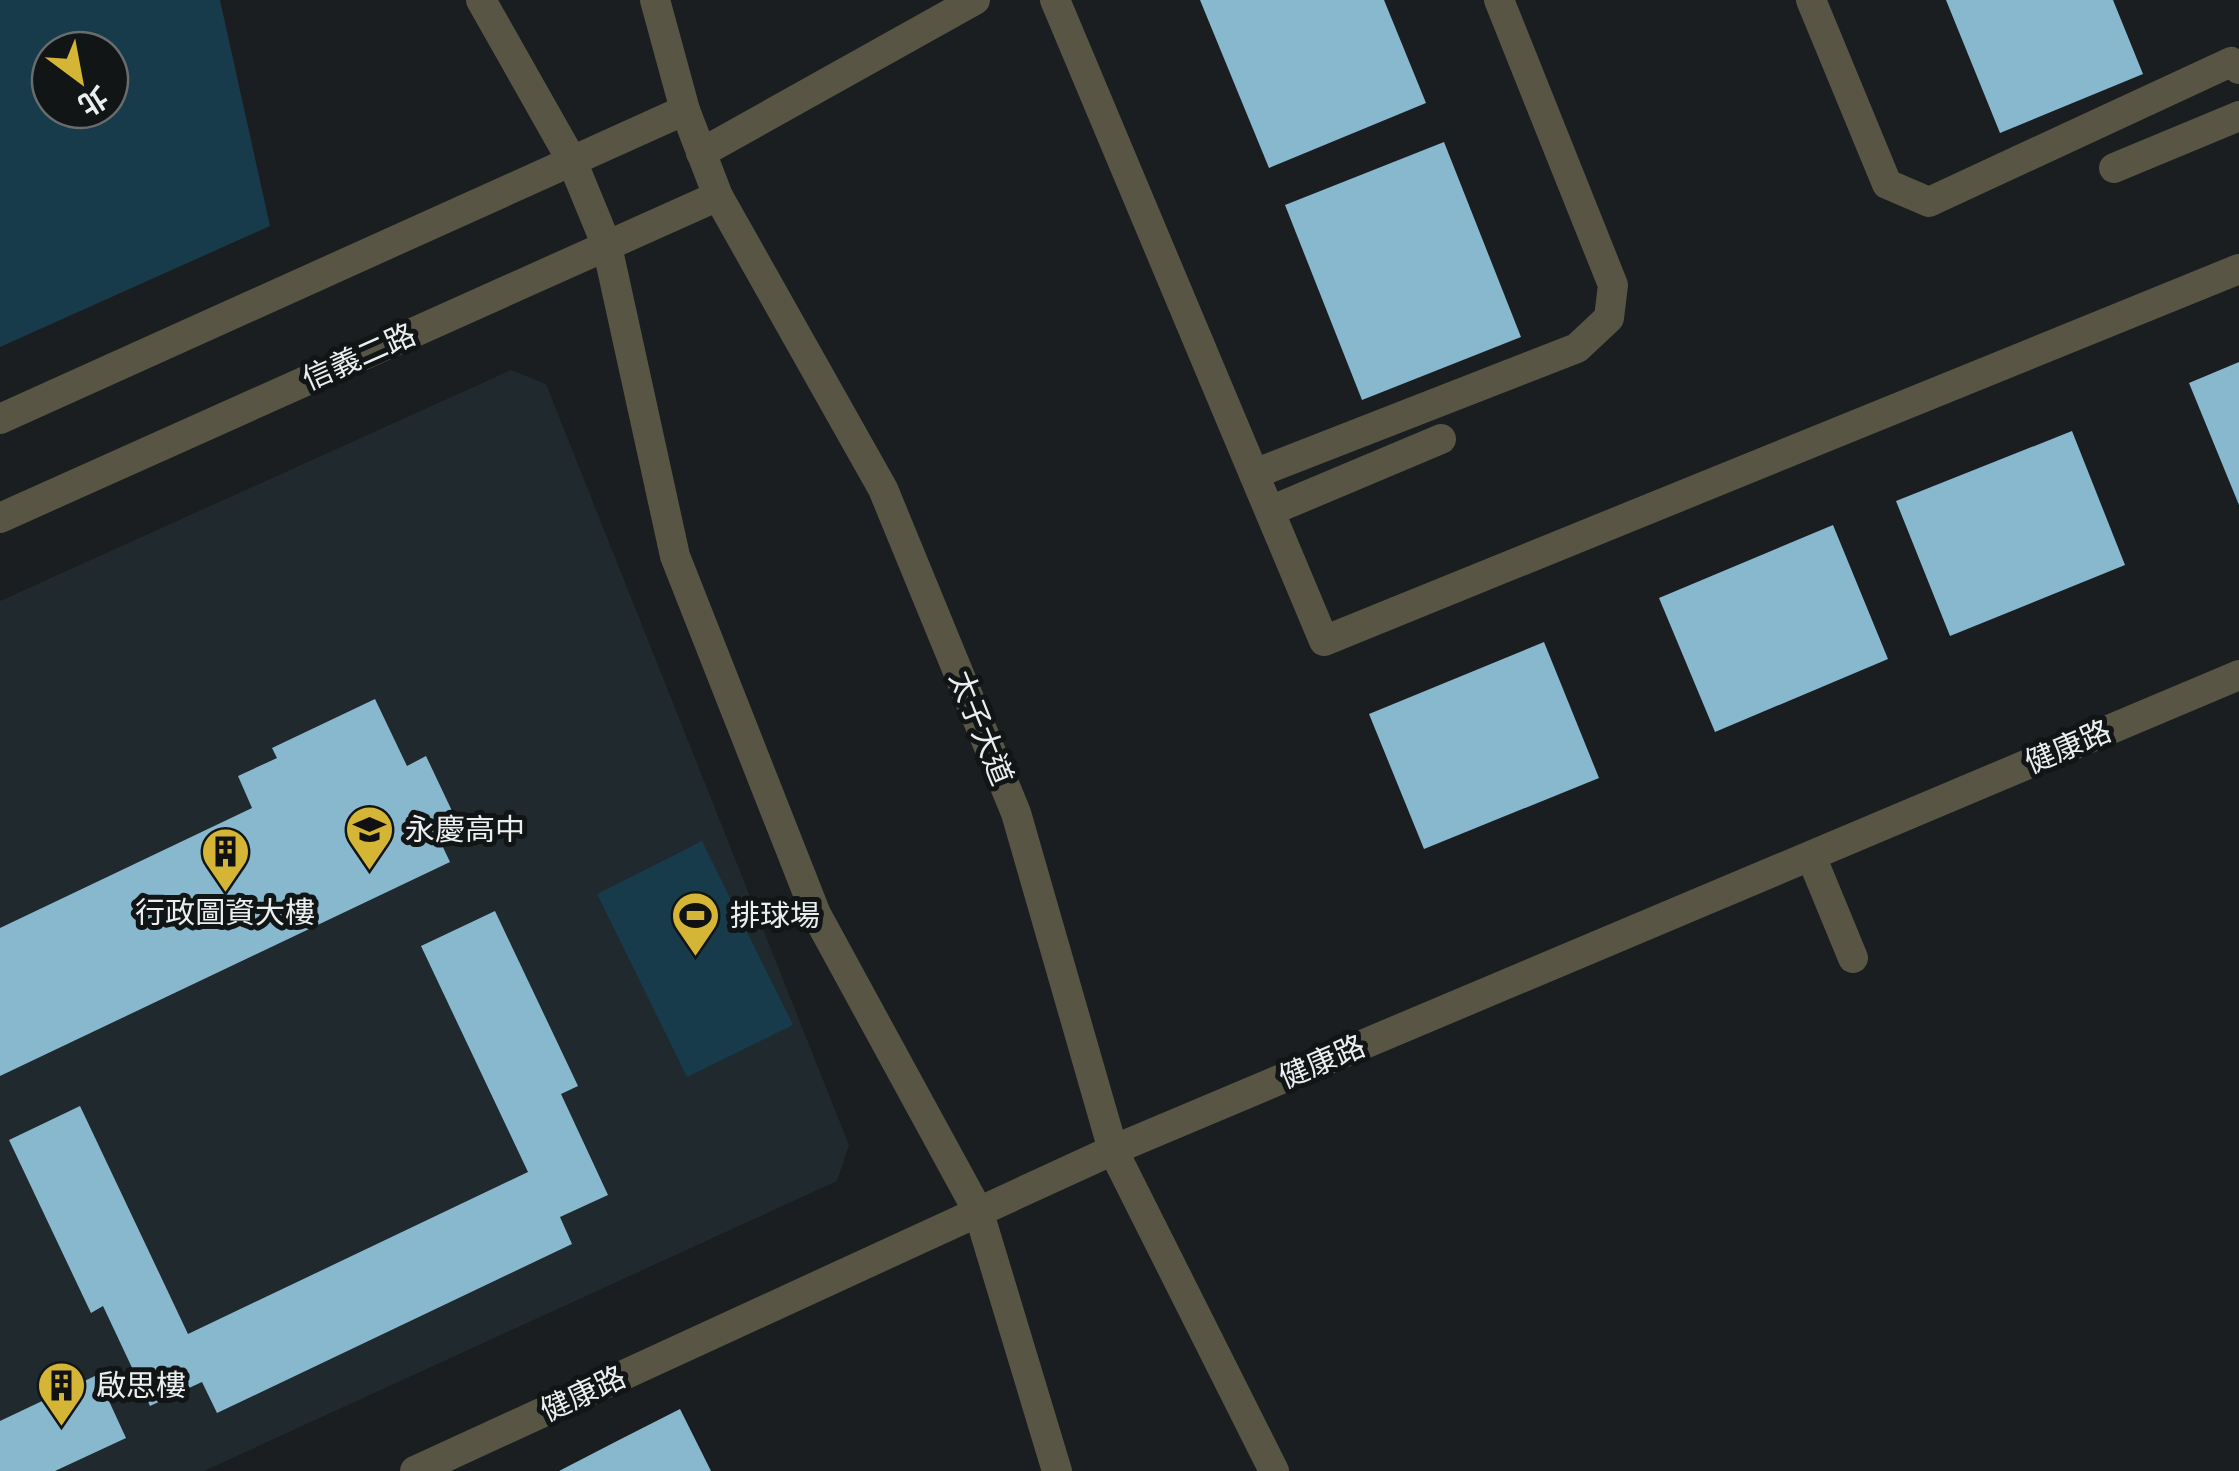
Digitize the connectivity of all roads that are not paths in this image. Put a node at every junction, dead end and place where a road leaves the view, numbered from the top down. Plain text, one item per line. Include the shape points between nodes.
1 (481, 0) edge
2 (654, 0) edge
3 (975, 0) edge
4 (1055, 0) edge
5 (1499, 0) edge
6 (1811, 0) edge
7 (918, 14) edge
8 (2239, 69) edge
9 (685, 110) junction
10 (2239, 116) edge
11 (702, 153) junction
12 (572, 162) junction
13 (2114, 168) dead end
14 (718, 196) junction
15 (607, 246) junction
16 (2239, 270) edge
17 (0, 419) edge
18 (1441, 440) dead end
19 (1254, 474) junction
20 (1270, 511) junction
21 (0, 518) edge
22 (2239, 674) edge
23 (1810, 856) junction
24 (1852, 958) dead end
25 (1113, 1150) junction
26 (979, 1213) junction
27 (415, 1471) edge
28 (1057, 1471) edge
29 (1274, 1471) edge

1 - 12 street
2 - 9 street, 太子大道
3 - 7 street
4 - 19 street
5 - 19 street via 1613,285 1609,318 1577,348
6 - 8 street via 1887,184 1929,202 2231,62
7 - 11 street
9 - 11 street, 太子大道
9 - 12 street
10 - 13 street
11 - 14 street, 太子大道
12 - 15 street
12 - 17 street
14 - 15 street, 信義二路
14 - 25 street, 太子大道 via 890,506 1016,813
15 - 21 street, 信義二路
15 - 26 street via 676,556 816,914
16 - 20 street via 1324,640
18 - 20 street
19 - 20 street
22 - 23 street, 健康路
23 - 24 street
23 - 25 street, 健康路
25 - 26 street, 健康路
25 - 29 street, 太子大道
26 - 27 street, 健康路
26 - 28 street

